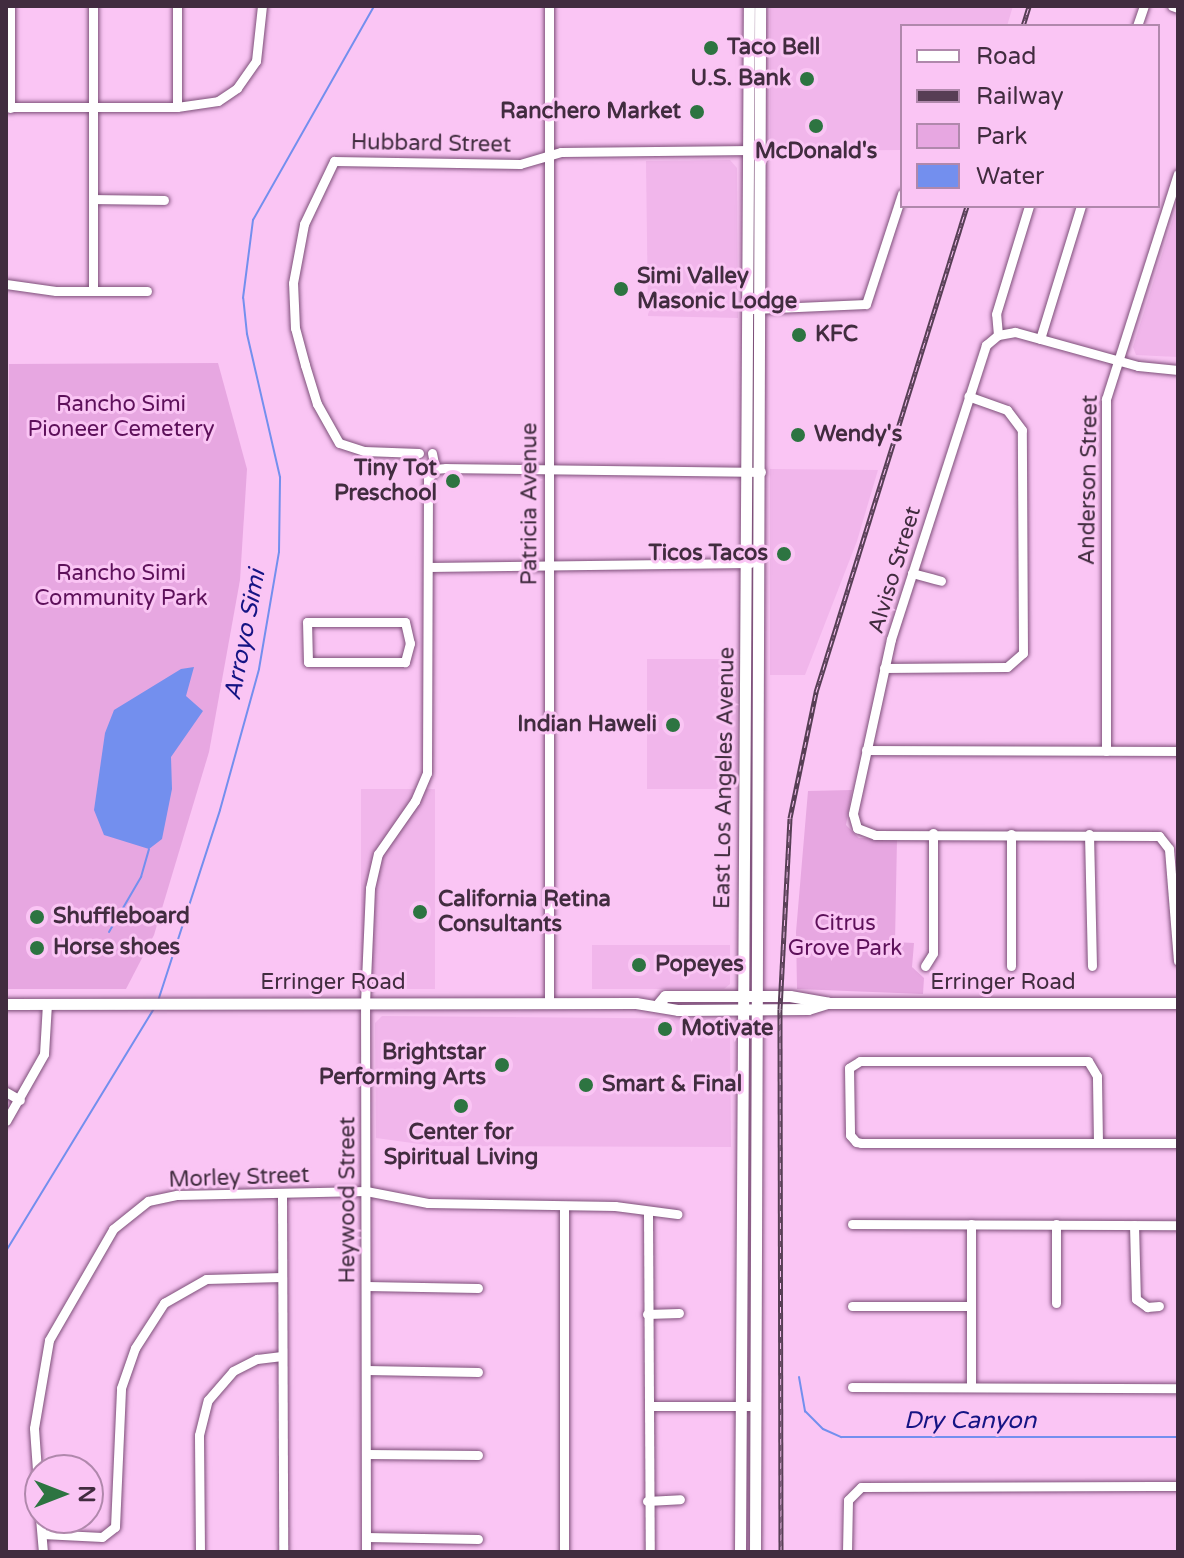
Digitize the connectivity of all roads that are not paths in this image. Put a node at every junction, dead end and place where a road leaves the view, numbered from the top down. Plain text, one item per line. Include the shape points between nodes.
1 (10, 6) edge
2 (93, 6) edge
3 (177, 6) edge
4 (262, 6) edge
5 (549, 6) edge
6 (749, 6) edge
7 (760, 6) edge
8 (1172, 6) edge
9 (1178, 8) edge
10 (93, 107) junction
11 (177, 107) junction
12 (8, 108) edge
13 (755, 150) junction
14 (549, 155) junction
15 (1178, 174) edge
16 (93, 199) junction
17 (164, 200) dead end
18 (900, 200) edge
19 (1028, 208) edge
20 (1080, 208) edge
21 (6, 284) edge
22 (93, 291) junction
23 (147, 291) dead end
24 (761, 308) junction
25 (746, 310) junction
26 (998, 335) junction
27 (1040, 339) junction
28 (1118, 360) junction
29 (1178, 370) edge
30 (968, 396) junction
31 (537, 405) dead end
32 (549, 405) junction
33 (419, 453) dead end
34 (432, 453) dead end
35 (435, 469) junction
36 (549, 469) junction
37 (748, 470) junction
38 (761, 472) junction
39 (748, 563) junction
40 (761, 563) junction
41 (548, 566) junction
42 (428, 567) junction
43 (912, 573) junction
44 (941, 581) dead end
45 (428, 642) junction
46 (410, 643) junction
47 (884, 668) junction
48 (866, 750) junction
49 (1106, 751) junction
50 (1178, 751) edge
51 (933, 833) junction
52 (1011, 834) junction
53 (1089, 834) junction
54 (1174, 888) edge
55 (1178, 961) edge
56 (925, 966) dead end
57 (1011, 966) dead end
58 (1092, 966) dead end
59 (742, 996) junction
60 (755, 996) junction
61 (365, 1003) junction
62 (549, 1003) junction
63 (659, 1003) junction
64 (828, 1003) junction
65 (1178, 1003) edge
66 (6, 1004) edge
67 (47, 1004) junction
68 (755, 1009) junction
69 (742, 1010) junction
70 (6, 1092) edge
71 (20, 1100) junction
72 (6, 1121) edge
73 (1098, 1143) junction
74 (1178, 1143) edge
75 (366, 1191) junction
76 (282, 1195) junction
77 (564, 1206) junction
78 (648, 1212) junction
79 (677, 1214) dead end
80 (852, 1224) dead end
81 (971, 1224) junction
82 (1056, 1224) junction
83 (1134, 1225) junction
84 (1178, 1225) edge
85 (282, 1277) junction
86 (366, 1286) junction
87 (478, 1288) dead end
88 (1056, 1303) dead end
89 (852, 1306) dead end
90 (971, 1306) junction
91 (1159, 1306) dead end
92 (679, 1313) dead end
93 (647, 1314) junction
94 (282, 1356) junction
95 (366, 1370) junction
96 (478, 1372) dead end
97 (852, 1387) dead end
98 (971, 1387) junction
99 (1178, 1388) edge
100 (651, 1406) junction
101 (741, 1406) junction
102 (755, 1406) junction
103 (36, 1454) edge
104 (367, 1454) junction
105 (478, 1455) dead end
106 (1178, 1486) edge
107 (680, 1499) dead end
108 (647, 1501) junction
109 (42, 1534) joint
110 (366, 1537) junction
111 (478, 1539) dead end
112 (43, 1552) edge
113 (200, 1552) edge
114 (283, 1552) edge
115 (366, 1552) edge
116 (564, 1552) edge
117 (650, 1552) edge
118 (740, 1552) edge
119 (755, 1552) edge
120 (847, 1552) edge

1 - 12 street
2 - 10 street
3 - 11 street
4 - 11 street via 256,61 237,88 210,104
5 - 14 street, Patricia Avenue
6 - 13 main road, East Los Angeles Avenue
7 - 13 main road, East Los Angeles Avenue
8 - 9 street
10 - 11 street
10 - 12 street
10 - 16 street
13 - 14 street, Hubbard Street
13 - 24 main road, East Los Angeles Avenue
13 - 25 main road, East Los Angeles Avenue
14 - 32 street, Patricia Avenue
14 - 33 street, Hubbard Street via 520,164 334,161 320,184 304,224 293,283 295,328 317,404 339,443 364,451
15 - 28 street, Anderson Street
16 - 17 street
16 - 22 street
18 - 24 street via 866,304
19 - 26 street via 996,314
20 - 27 street
21 - 22 street
22 - 23 street
24 - 25 street
24 - 38 main road, East Los Angeles Avenue
25 - 37 main road, East Los Angeles Avenue
26 - 27 street via 1015,332
26 - 30 street, Alviso Street via 981,352
27 - 28 street
28 - 29 street
28 - 49 street, Anderson Street via 1106,399
30 - 43 street, Alviso Street
30 - 47 street via 1007,410 1022,430 1021,658 1007,667
31 - 32 street
32 - 36 street, Patricia Avenue
34 - 35 street
35 - 36 street
35 - 42 street, Heywood Street via 428,479
36 - 37 street
36 - 41 street, Patricia Avenue
37 - 38 street
37 - 39 main road, East Los Angeles Avenue
38 - 40 main road, East Los Angeles Avenue
39 - 40 street
39 - 41 street
39 - 59 main road, East Los Angeles Avenue
40 - 60 main road, East Los Angeles Avenue
41 - 42 street
41 - 62 street, Patricia Avenue
42 - 45 street, Heywood Street
43 - 44 street
43 - 47 street, Alviso Street
45 - 46 street
45 - 61 street, Heywood Street via 427,773 373,869
46 - 46 street via 405,662 308,662 307,622 405,622
47 - 48 street, Alviso Street
48 - 49 street
48 - 51 street, Alviso Street via 853,814 856,825 875,835
49 - 50 street
51 - 52 street
51 - 56 street via 933,953
52 - 53 street
52 - 57 street
53 - 54 street via 1152,834 1165,839
53 - 58 street
54 - 55 street
59 - 60 main road, Erringer Road
59 - 63 main road, Erringer Road via 665,996
59 - 69 main road, East Los Angeles Avenue
60 - 64 main road, Erringer Road via 809,996
60 - 68 main road, East Los Angeles Avenue
61 - 62 main road, Erringer Road
61 - 67 main road, Erringer Road
61 - 75 street, Heywood Street
62 - 63 main road, Erringer Road
63 - 69 main road, Erringer Road via 666,1010
64 - 65 main road, Erringer Road
64 - 68 main road, Erringer Road via 808,1009
66 - 67 main road, Erringer Road
67 - 71 street via 44,1054
68 - 69 main road, Erringer Road
68 - 102 main road, East Los Angeles Avenue
69 - 101 main road, East Los Angeles Avenue
70 - 71 street
71 - 72 street
73 - 73 street via 1097,1076 1088,1061 852,1064 849,1129 856,1142
73 - 74 street
75 - 76 street, Morley Street
75 - 77 street, Morley Street via 428,1203
75 - 86 street, Heywood Street
76 - 85 street
76 - 103 street, Morley Street via 162,1197 134,1208 113,1229 62,1309 40,1369
77 - 78 street, Morley Street
77 - 116 street
78 - 79 street, Morley Street
78 - 93 street
80 - 81 street
81 - 82 street
81 - 90 street
82 - 83 street
82 - 88 street
83 - 84 street
83 - 91 street via 1136,1299 1147,1307
85 - 94 street
85 - 109 street via 206,1279 164,1303 135,1348 121,1388 115,1527 102,1537
86 - 87 street
86 - 95 street, Heywood Street
89 - 90 street
90 - 98 street
92 - 93 street
93 - 100 street
94 - 113 street via 257,1359 233,1371 208,1400 199,1435
94 - 114 street
95 - 96 street
95 - 104 street, Heywood Street
97 - 98 street
98 - 99 street
100 - 101 street
100 - 108 street
101 - 102 street
101 - 118 main road, East Los Angeles Avenue
102 - 119 main road, East Los Angeles Avenue
104 - 105 street
104 - 110 street, Heywood Street
106 - 120 street via 861,1487 852,1491
107 - 108 street
108 - 117 street
109 - 112 street, Morley Street
110 - 111 street
110 - 115 street, Heywood Street

